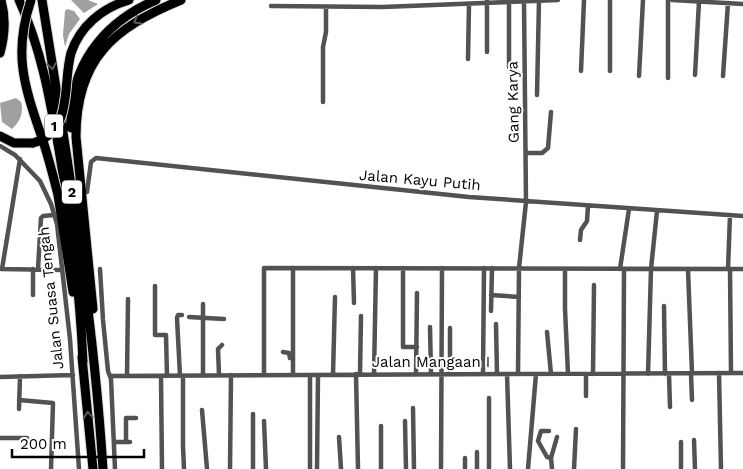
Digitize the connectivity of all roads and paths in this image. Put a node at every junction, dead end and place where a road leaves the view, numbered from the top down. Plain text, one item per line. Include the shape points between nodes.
1 (1, 0) edge
2 (19, 0) edge
3 (31, 0) edge
4 (42, 0) edge
5 (129, 0) edge
6 (156, 0) edge
7 (180, 0) edge
8 (383, 0) edge
9 (539, 0) edge
10 (558, 0) edge
11 (584, 0) edge
12 (610, 0) edge
13 (643, 0) edge
14 (668, 0) edge
15 (672, 0) edge
16 (487, 1) edge
17 (499, 1) edge
18 (524, 1) junction
19 (698, 1) edge
20 (509, 2) junction
21 (728, 3) junction
22 (469, 4) junction
23 (743, 4) edge
24 (271, 6) dead end
25 (326, 7) junction
26 (383, 7) junction
27 (1, 51) edge
28 (487, 52) dead end
29 (468, 59) dead end
30 (508, 67) dead end
31 (582, 71) dead end
32 (610, 71) dead end
33 (695, 74) dead end
34 (638, 76) dead end
35 (723, 76) dead end
36 (668, 78) dead end
37 (537, 95) dead end
38 (323, 102) dead end
39 (551, 112) dead end
40 (0, 136) edge
41 (0, 146) edge
42 (526, 153) junction
43 (20, 159) junction
44 (87, 192) dead end
45 (526, 202) junction
46 (588, 206) junction
47 (629, 209) junction
48 (657, 210) junction
49 (54, 215) junction
50 (730, 215) junction
51 (743, 216) edge
52 (580, 240) dead end
53 (88, 248) junction
54 (293, 268) junction
55 (353, 268) junction
56 (376, 268) junction
57 (403, 268) junction
58 (442, 268) junction
59 (484, 268) junction
60 (492, 268) junction
61 (519, 268) junction
62 (1, 269) edge
63 (36, 269) junction
64 (100, 269) dead end
65 (565, 269) junction
66 (622, 269) junction
67 (651, 269) junction
68 (729, 269) junction
69 (743, 269) edge
70 (62, 270) junction
71 (688, 270) junction
72 (594, 285) dead end
73 (155, 286) dead end
74 (417, 293) dead end
75 (34, 295) dead end
76 (335, 297) dead end
77 (491, 297) junction
78 (519, 297) junction
79 (128, 298) dead end
80 (484, 298) junction
81 (354, 303) dead end
82 (203, 304) dead end
83 (664, 306) dead end
84 (491, 311) dead end
85 (182, 315) dead end
86 (361, 316) dead end
87 (190, 317) dead end
88 (203, 318) junction
89 (224, 318) dead end
90 (496, 324) dead end
91 (430, 327) dead end
92 (450, 328) dead end
93 (547, 332) dead end
94 (222, 345) dead end
95 (417, 347) junction
96 (283, 352) dead end
97 (83, 362) junction
98 (96, 367) junction
99 (719, 373) junction
100 (732, 373) junction
101 (743, 373) edge
102 (333, 374) junction
103 (358, 374) junction
104 (374, 374) junction
105 (416, 374) junction
106 (431, 374) junction
107 (442, 374) junction
108 (450, 374) junction
109 (483, 374) junction
110 (497, 374) junction
111 (507, 374) junction
112 (518, 374) junction
113 (536, 374) junction
114 (551, 374) junction
115 (568, 374) junction
116 (586, 374) junction
117 (593, 374) junction
118 (623, 374) junction
119 (648, 374) junction
120 (667, 374) junction
121 (691, 374) junction
122 (73, 375) junction
123 (202, 375) junction
124 (219, 375) junction
125 (230, 375) junction
126 (264, 375) junction
127 (292, 375) junction
128 (310, 375) junction
129 (318, 375) junction
130 (0, 376) edge
131 (20, 376) junction
132 (111, 376) junction
133 (126, 376) junction
134 (167, 376) junction
135 (182, 376) junction
136 (160, 377) junction
137 (586, 396) dead end
138 (489, 398) dead end
139 (19, 400) junction
140 (692, 400) dead end
141 (670, 407) dead end
142 (413, 408) dead end
143 (19, 409) dead end
144 (202, 410) dead end
145 (253, 414) dead end
146 (136, 418) dead end
147 (264, 421) dead end
148 (405, 422) dead end
149 (381, 426) dead end
150 (576, 429) dead end
151 (549, 431) dead end
152 (340, 437) dead end
153 (557, 437) dead end
154 (0, 438) edge
155 (27, 438) dead end
156 (694, 440) dead end
157 (114, 442) junction
158 (681, 442) dead end
159 (406, 445) junction
160 (413, 445) junction
161 (477, 452) dead end
162 (465, 458) dead end
163 (551, 458) junction
164 (93, 466) edge
165 (103, 466) edge
166 (51, 469) edge
167 (79, 469) edge
168 (115, 469) edge
169 (162, 469) edge
170 (184, 469) edge
171 (207, 469) edge
172 (230, 469) edge
173 (253, 469) edge
174 (266, 469) edge
175 (310, 469) edge
176 (317, 469) edge
177 (341, 469) edge
178 (358, 469) edge
179 (381, 469) edge
180 (406, 469) edge
181 (414, 469) edge
182 (441, 469) edge
183 (465, 469) edge
184 (477, 469) edge
185 (489, 469) edge
186 (510, 469) edge
187 (528, 469) edge
188 (552, 469) edge
189 (574, 469) edge
190 (623, 469) edge
191 (681, 469) edge
192 (695, 469) edge
193 (721, 469) edge

1 - 27 highway via 5,22
2 - 97 highway, 1 via 48,89 75,255
3 - 97 highway, bridge via 22,34 21,61 58,195
4 -> 98 highway, 2
5 - 40 highway, bridge via 101,13 74,44 68,63 63,114 54,131 39,142 27,144 14,143
6 - 53 highway via 128,14 102,36 84,63 76,84 71,131
7 -> 53 highway via 139,20 112,39 97,57 83,86 76,137
8 - 26 street
9 - 10 street
9 - 18 street
9 - 37 street
11 - 31 street
12 - 32 street
13 - 34 street
14 - 36 street
15 - 19 street
16 - 17 street
16 - 22 street
16 - 28 street
17 - 20 street
18 - 20 street
18 - 42 street, Gang Karya
19 - 21 street
19 - 33 street
20 - 30 street
21 - 23 street
21 - 35 street
22 - 26 street
22 - 29 street
24 - 25 street
25 - 26 street
25 - 38 street
39 - 42 street via 548,148 542,153
41 - 43 street, Jalan Suasa Tengah
42 - 45 street, Gang Karya
43 - 49 street, Jalan Suasa Tengah via 42,184
43 - 62 street
44 - 45 street, Jalan Kayu Putih via 91,162 96,158
45 - 46 street, Jalan Kayu Putih
45 - 61 street, Gang Karya
46 - 47 street, Jalan Kayu Putih
46 - 52 street
47 - 48 street, Jalan Kayu Putih
47 - 66 street
48 - 50 street, Jalan Kayu Putih
48 - 67 street
49 - 63 street via 41,218
49 - 70 street, Jalan Suasa Tengah
50 - 51 street, Jalan Kayu Putih
50 - 68 street
53 - 98 highway
54 - 55 street
54 - 126 street via 264,268
54 - 127 street
55 - 56 street
55 - 81 street
56 - 57 street
56 - 104 street
57 - 58 street
57 - 95 street via 403,346
58 - 59 street
58 - 107 street
59 - 60 street
59 - 80 street
60 - 61 street
60 - 77 street
61 - 65 street
61 - 78 street, Gang Karya
62 - 63 street
63 - 70 street
63 - 75 street
64 - 132 street
65 - 66 street
65 - 115 street
66 - 67 street
66 - 118 street
67 - 71 street
67 - 119 street
68 - 69 street
68 - 71 street
68 - 100 street
70 - 122 street, Jalan Suasa Tengah
71 - 121 street
72 - 117 street
73 - 134 street via 155,335 166,336
74 - 95 street
76 - 102 street
77 - 78 street
77 - 80 street
77 - 84 street
78 - 112 street, Gang Karya
79 - 133 street
80 - 109 street
82 - 88 street
83 - 120 street
85 - 135 street via 177,318
86 - 103 street
87 - 88 street
88 - 89 street
88 - 123 street
90 - 110 street
91 - 106 street
92 - 108 street
93 - 114 street
94 - 124 street via 218,350
95 - 105 street
96 - 127 street via 290,354
164 -> 97 highway
98 - 165 highway, 2
99 - 100 street, Jalan Mangaan I
99 - 121 street, Jalan Mangaan I
99 - 193 street
100 - 101 street, Jalan Mangaan I
102 - 103 street, Jalan Mangaan I
102 - 129 street, Jalan Mangaan I
103 - 104 street, Jalan Mangaan I
103 - 178 street
104 - 105 street, Jalan Mangaan I
105 - 106 street, Jalan Mangaan I
106 - 107 street, Jalan Mangaan I
107 - 108 street, Jalan Mangaan I
107 - 182 street
108 - 109 street, Jalan Mangaan I
109 - 110 street, Jalan Mangaan I
110 - 111 street, Jalan Mangaan I
111 - 112 street, Jalan Mangaan I
111 - 186 street
112 - 113 street, Jalan Mangaan I
113 - 114 street, Jalan Mangaan I
113 - 187 street
114 - 115 street, Jalan Mangaan I
115 - 116 street, Jalan Mangaan I
116 - 117 street, Jalan Mangaan I
116 - 137 street
117 - 118 street, Jalan Mangaan I
118 - 119 street, Jalan Mangaan I
118 - 190 street
119 - 120 street, Jalan Mangaan I
120 - 121 street, Jalan Mangaan I
120 - 141 street
121 - 140 street
122 - 131 street
122 - 167 street, Jalan Suasa Tengah
123 - 124 street, Jalan Mangaan I
123 - 135 street, Jalan Mangaan I
124 - 125 street, Jalan Mangaan I
125 - 126 street, Jalan Mangaan I
125 - 172 street
126 - 127 street, Jalan Mangaan I
127 - 128 street, Jalan Mangaan I
128 - 129 street, Jalan Mangaan I
128 - 175 street
129 - 176 street
130 - 131 street
131 - 139 street
132 - 133 street, Jalan Mangaan I
132 - 157 street
133 - 136 street, Jalan Mangaan I
134 - 135 street, Jalan Mangaan I
134 - 136 street, Jalan Mangaan I
135 - 170 street
136 - 169 street
138 - 185 street
139 - 143 street
139 - 166 street via 53,404
142 - 160 street
144 - 171 street
145 - 173 street
146 - 157 street via 126,418 128,442
147 - 174 street
148 - 159 street
149 - 179 street
150 - 189 street
151 - 163 street via 541,431 538,441 547,457
152 - 177 street
153 - 163 street
154 - 155 street
156 - 192 street
157 - 168 street
158 - 191 street
159 - 160 street
159 - 180 street
160 - 181 street
161 - 184 street
162 - 183 street
163 - 188 street

